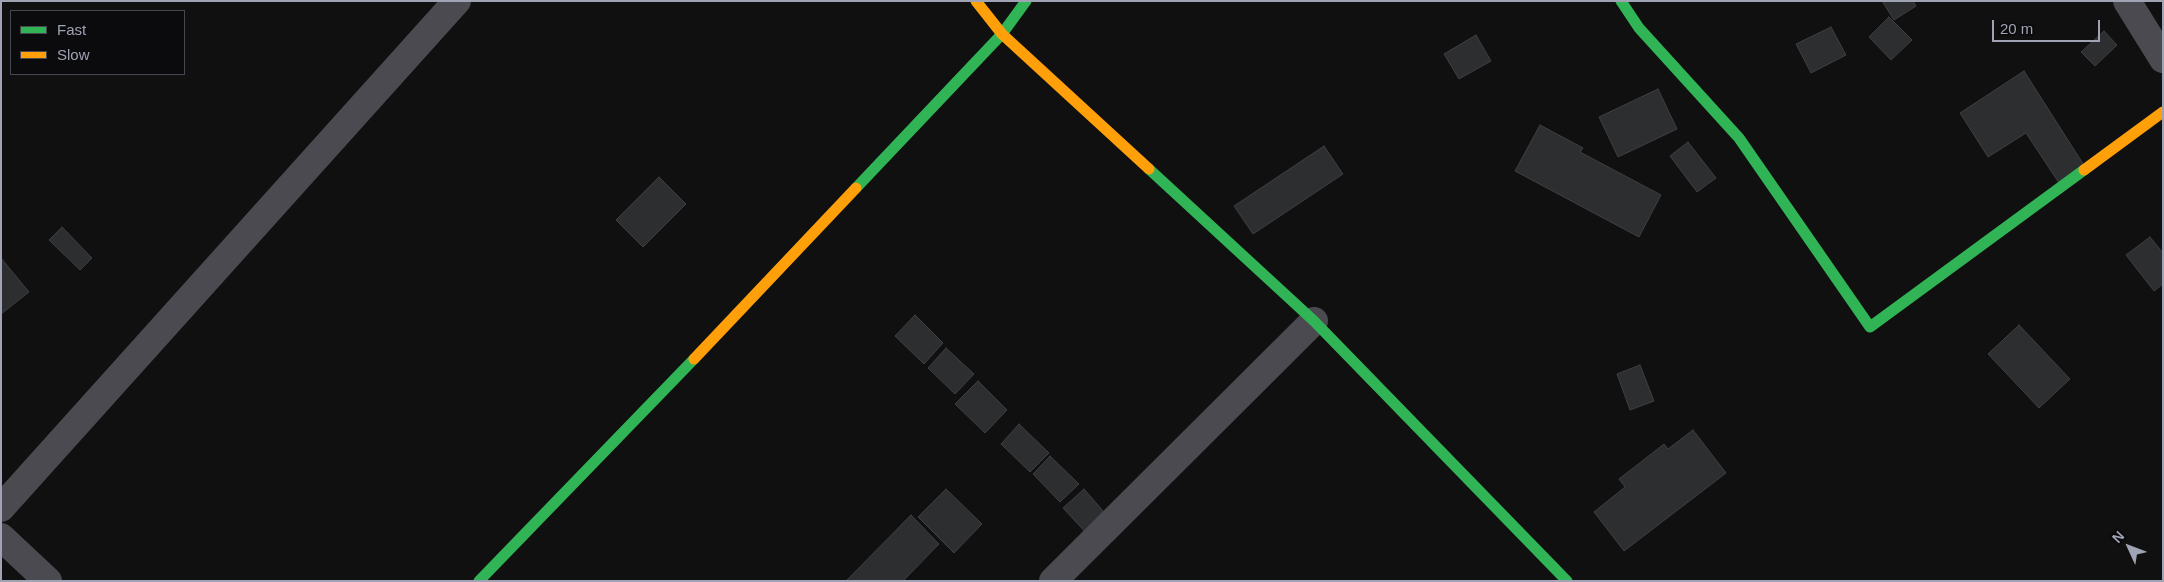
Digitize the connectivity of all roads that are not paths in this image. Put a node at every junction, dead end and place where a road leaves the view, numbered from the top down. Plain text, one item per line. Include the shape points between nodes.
1 (457, 1) edge
2 (976, 1) edge
3 (1026, 1) edge
4 (1621, 1) edge
5 (2127, 1) edge
6 (1002, 34) junction
7 (2163, 58) edge
8 (2163, 112) edge
9 (1314, 322) junction
10 (1, 508) edge
11 (1, 537) edge
12 (48, 581) edge
13 (479, 581) edge
14 (1053, 581) edge
15 (1567, 581) edge

1 - 10 street
2 - 6 street
3 - 6 street
4 - 8 street via 1639,28 1739,138 1870,327
5 - 7 street
6 - 9 street
6 - 13 street
9 - 14 street
9 - 15 street
11 - 12 street

